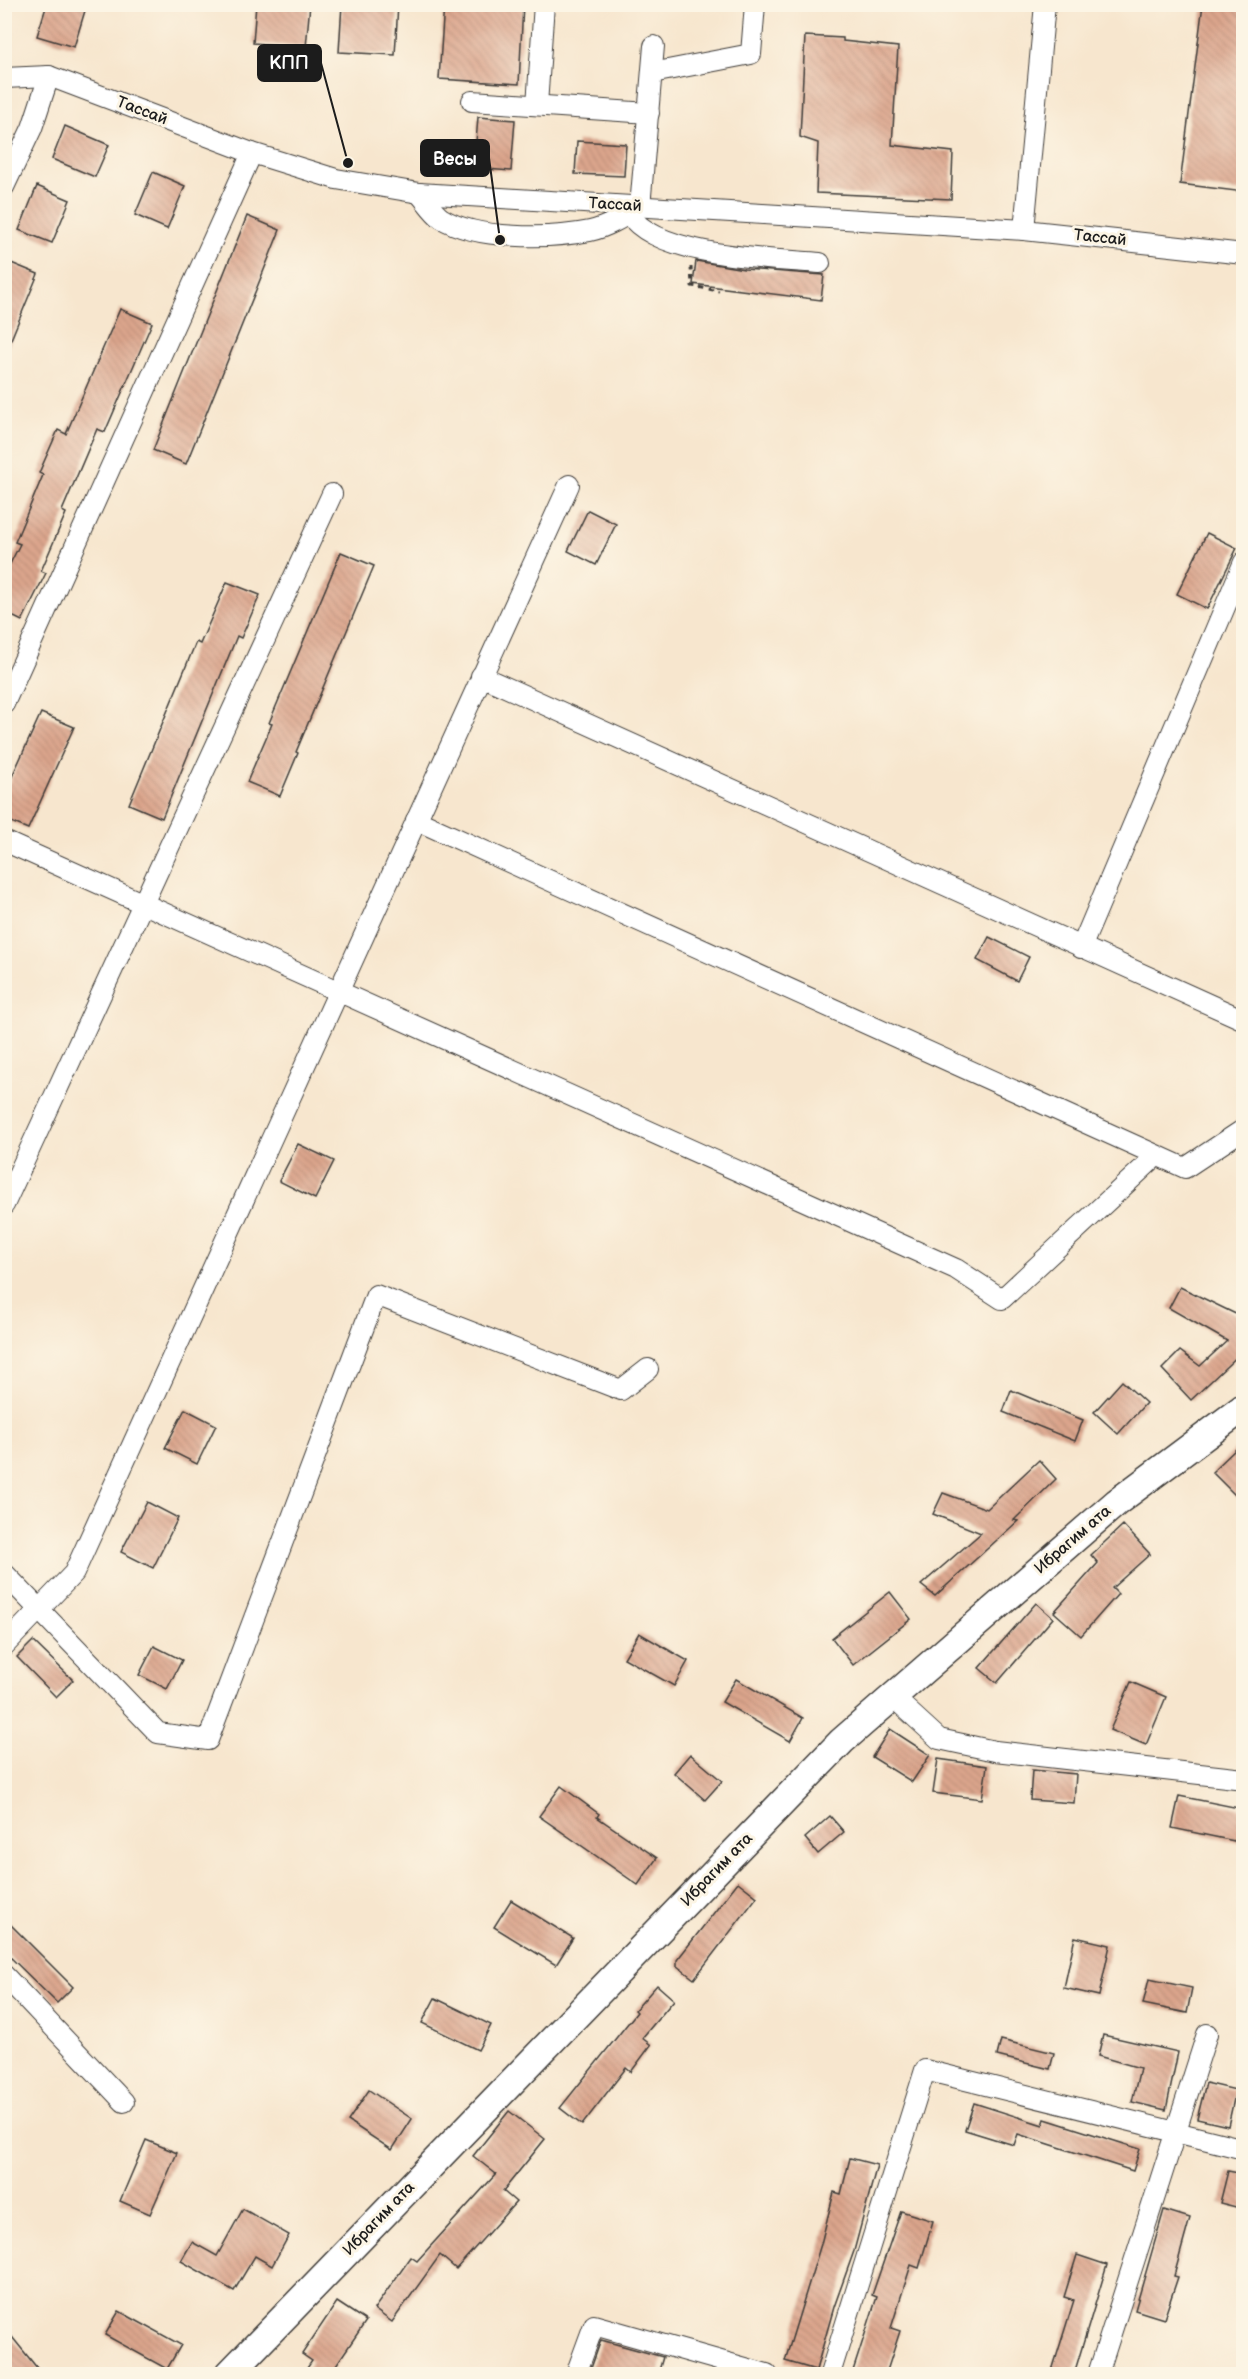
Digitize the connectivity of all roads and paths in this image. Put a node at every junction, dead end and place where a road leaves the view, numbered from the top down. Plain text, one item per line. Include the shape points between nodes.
1 (544, 4) edge
2 (755, 4) edge
3 (1045, 4) edge
4 (654, 46) dead end
5 (652, 73) junction
6 (49, 76) junction
7 (4, 78) edge
8 (472, 100) dead end
9 (537, 105) junction
10 (648, 113) junction
11 (252, 153) junction
12 (4, 187) edge
13 (419, 194) junction
14 (635, 210) junction
15 (1024, 230) junction
16 (693, 250) junction
17 (1244, 254) edge
18 (820, 264) dead end
19 (719, 291) dead end
20 (569, 485) dead end
21 (332, 494) dead end
22 (1244, 562) edge
23 (482, 676) junction
24 (4, 704) edge
25 (416, 820) junction
26 (4, 841) edge
27 (144, 904) junction
28 (1081, 948) junction
29 (339, 992) junction
30 (1244, 1020) edge
31 (1244, 1129) edge
32 (1156, 1156) junction
33 (4, 1205) edge
34 (648, 1368) dead end
35 (1244, 1407) edge
36 (4, 1573) edge
37 (39, 1609) junction
38 (4, 1646) edge
39 (893, 1697) junction
40 (1244, 1779) edge
41 (4, 1975) edge
42 (1207, 2034) dead end
43 (123, 2102) dead end
44 (1175, 2133) junction
45 (1244, 2149) edge
46 (229, 2374) edge
47 (576, 2374) edge
48 (767, 2374) edge
49 (830, 2374) edge
50 (1098, 2374) edge

1 - 9 street
2 - 5 street via 751,54
3 - 15 street
4 - 5 street
5 - 10 street
6 - 7 street, Тассай
6 - 11 street, Тассай
6 - 12 street via 32,128
8 - 9 street
9 - 10 street
10 - 14 street
11 - 13 street, Тассай via 336,179
11 - 24 street
13 - 14 street, Тассай
13 - 14 street via 440,217 476,232 524,236 591,231
14 - 15 street, Тассай
14 - 16 street via 634,221 647,231
15 - 17 street, Тассай
16 - 18 street
16 - 19 path via 692,286
20 - 23 street
21 - 27 street
22 - 28 street
23 - 25 street
23 - 28 street
25 - 29 street
25 - 32 street
26 - 27 street
27 - 29 street
27 - 33 street
28 - 30 street
29 - 32 street via 956,1269 1002,1299
29 - 37 street via 74,1574
31 - 32 street via 1185,1168
34 - 37 street via 621,1390 376,1294 208,1740 158,1733
35 - 39 street, Ибрагим ата via 1117,1502
36 - 37 street
37 - 38 street
39 - 40 street via 939,1739 994,1751
39 - 46 street, Ибрагим ата via 834,1750
41 - 43 street
42 - 44 street
44 - 45 street
44 - 49 street via 925,2070
44 - 50 street
47 - 48 street via 594,2325

